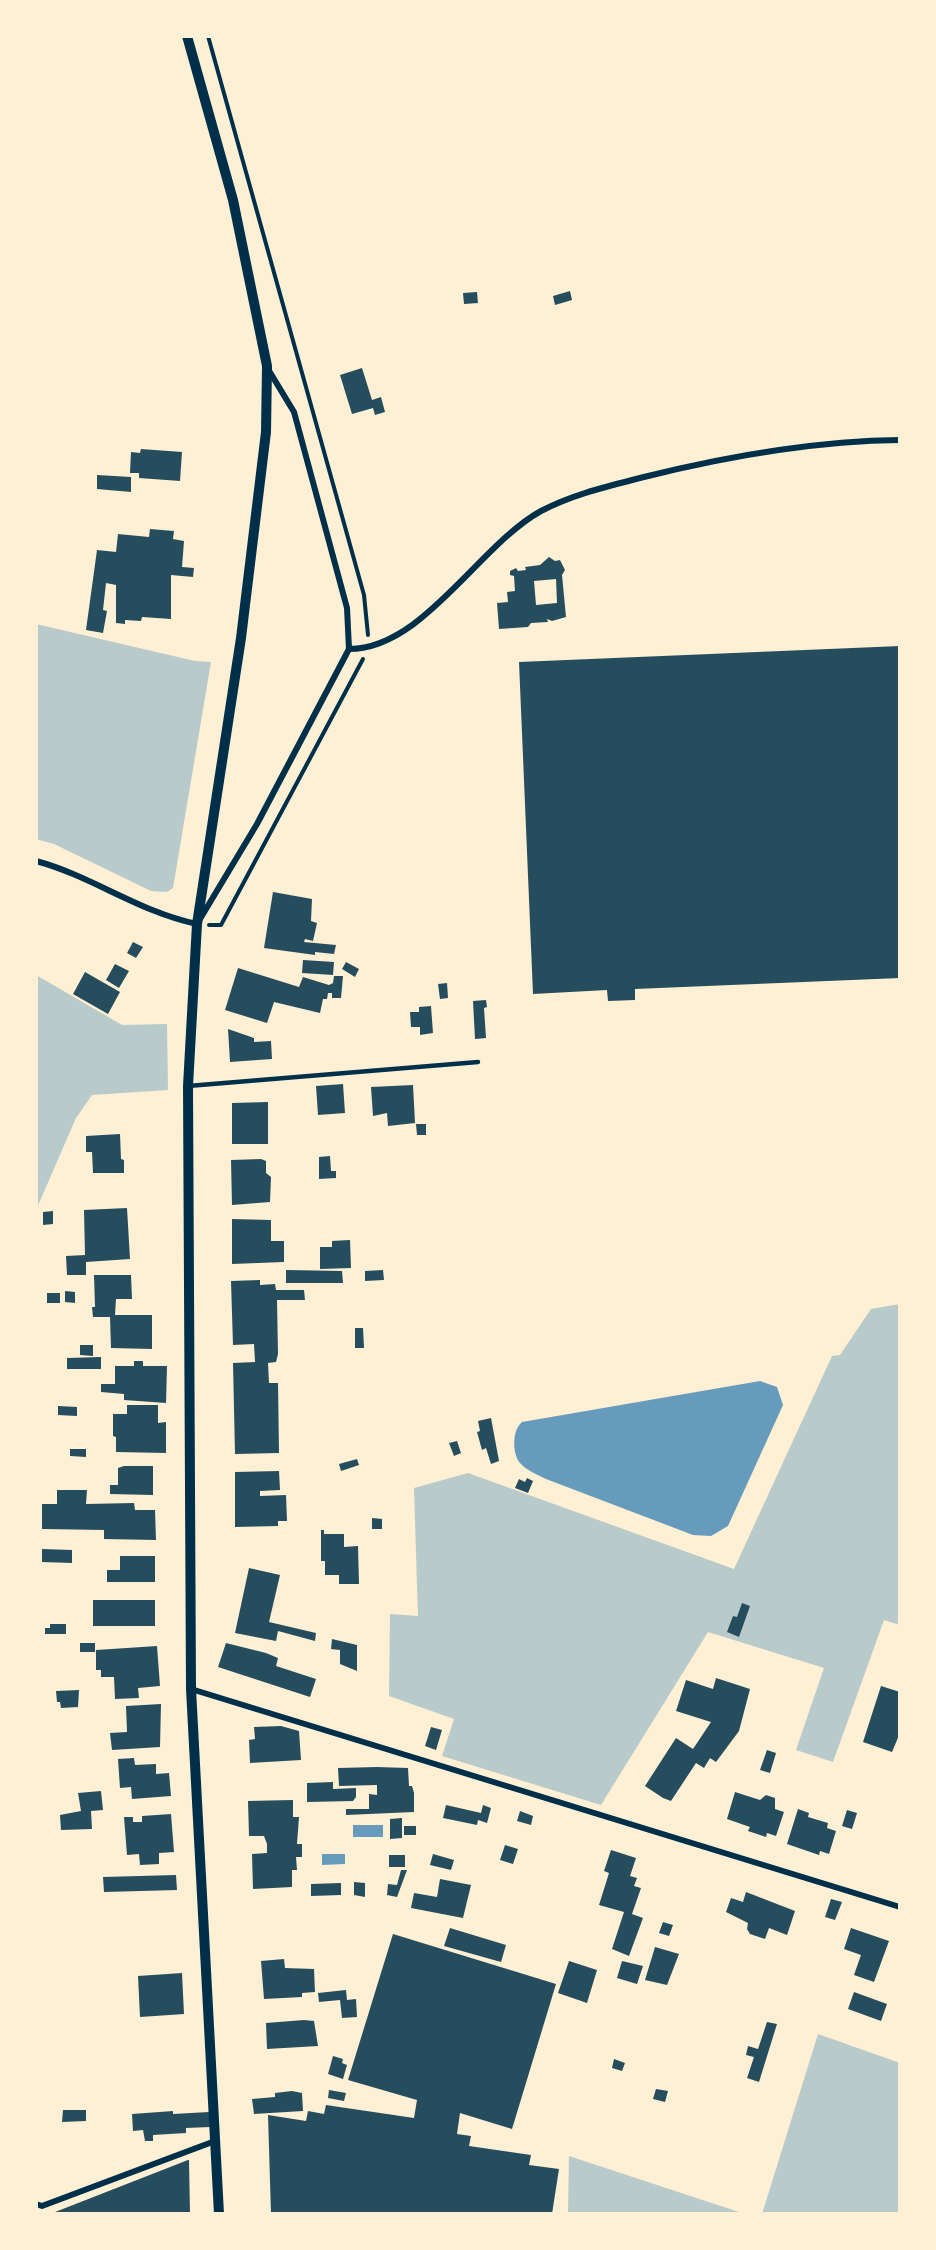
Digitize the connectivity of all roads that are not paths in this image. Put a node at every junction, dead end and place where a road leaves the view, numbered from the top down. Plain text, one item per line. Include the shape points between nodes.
1 (187, 36) edge
2 (267, 366) junction
3 (900, 440) edge
4 (349, 649) junction
5 (36, 861) edge
6 (197, 924) junction
7 (478, 1062) dead end
8 (188, 1086) junction
9 (191, 1689) junction
10 (900, 1908) edge
11 (215, 2142) junction
12 (36, 2204) edge
13 (219, 2214) edge

1 - 2 street via 233,200
2 - 4 street via 294,412 347,608
2 - 6 street via 266,432 241,638
3 - 4 street via 757,452 569,498 523,522 425,613 388,641
4 - 6 street via 256,824
5 - 6 street via 172,919
6 - 8 street
7 - 8 lane
8 - 9 street
9 - 10 street
9 - 11 street
11 - 12 street via 42,2206
11 - 13 street

